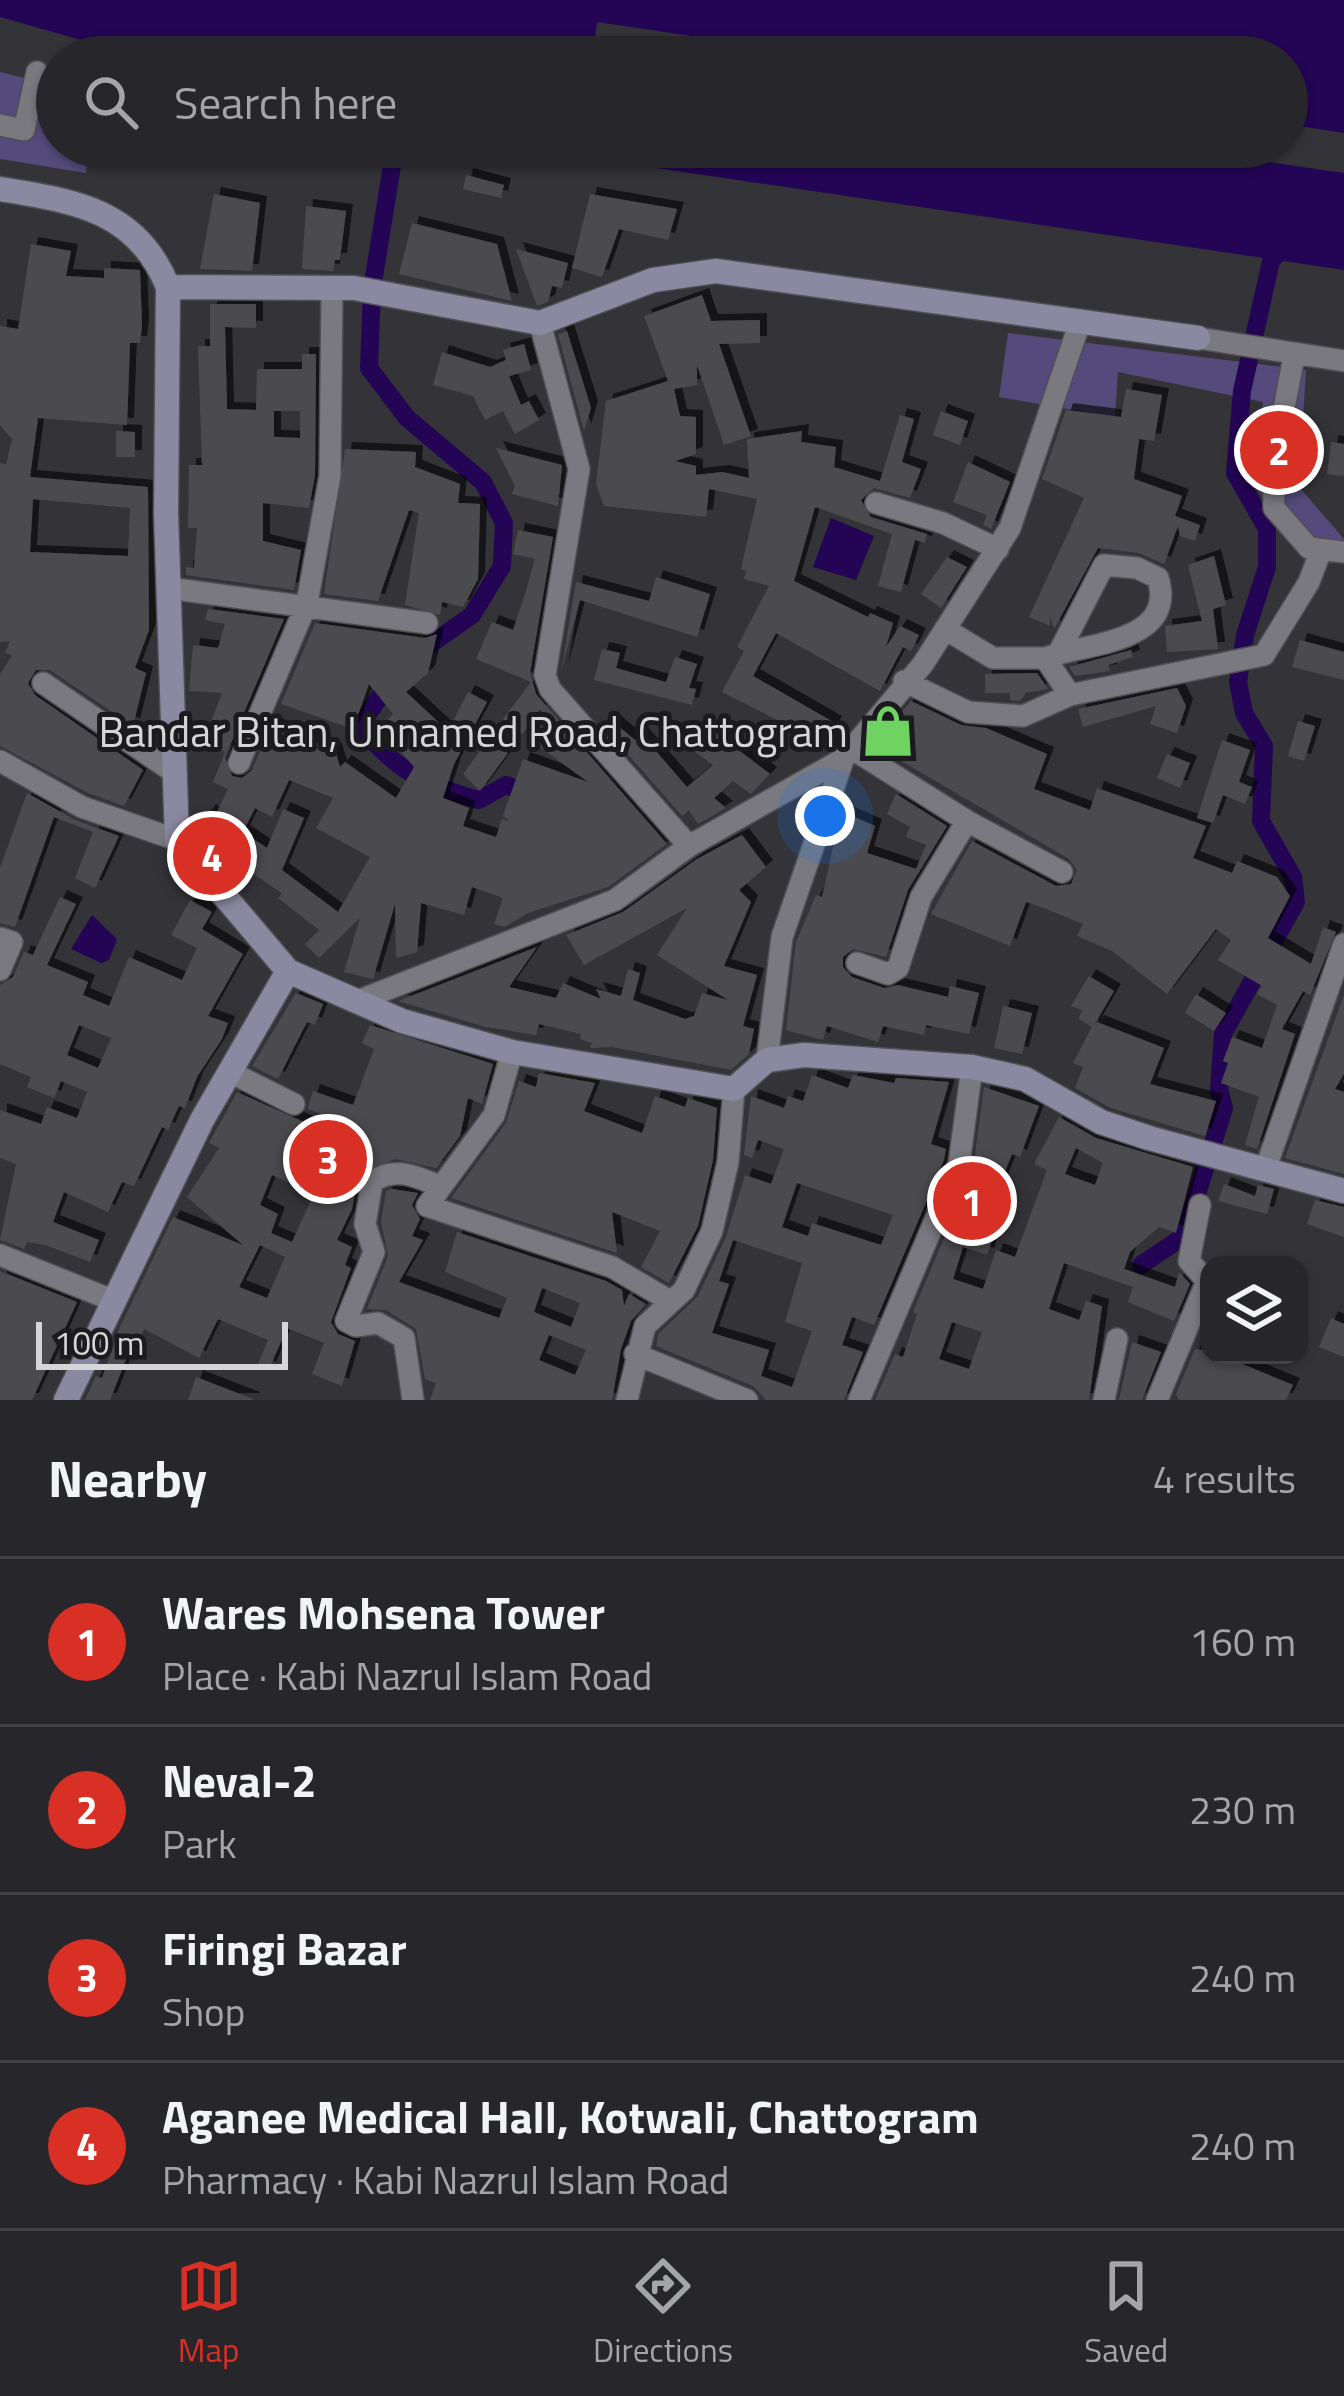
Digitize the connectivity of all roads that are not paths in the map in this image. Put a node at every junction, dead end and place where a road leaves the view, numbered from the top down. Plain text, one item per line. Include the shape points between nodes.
1 (36, 77) edge
2 (0, 125) edge
3 (0, 188) edge
4 (168, 287) junction
5 (343, 288) junction
6 (1080, 322) junction
7 (539, 323) junction
8 (1198, 338) joint
9 (1290, 355) junction
10 (1344, 361) edge
11 (876, 503) dead end
12 (998, 549) junction
13 (1344, 552) edge
14 (1320, 553) junction
15 (168, 588) junction
16 (307, 603) junction
17 (427, 623) dead end
18 (945, 628) junction
19 (1052, 656) junction
20 (904, 681) junction
21 (44, 683) dead end
22 (1070, 695) junction
23 (849, 754) junction
24 (0, 761) edge
25 (239, 763) dead end
26 (172, 771) junction
27 (967, 821) junction
28 (177, 840) junction
29 (689, 846) junction
30 (1062, 872) dead end
31 (6, 940) edge
32 (1344, 944) edge
33 (857, 963) dead end
34 (0, 970) edge
35 (288, 971) junction
36 (355, 1002) junction
37 (512, 1052) junction
38 (767, 1060) junction
39 (972, 1067) junction
40 (230, 1072) junction
41 (734, 1089) junction
42 (294, 1104) dead end
43 (1265, 1170) junction
44 (439, 1186) junction
45 (1344, 1191) edge
46 (1200, 1204) dead end
47 (0, 1255) edge
48 (112, 1300) junction
49 (670, 1301) junction
50 (1117, 1339) dead end
51 (634, 1354) junction
52 (66, 1400) edge
53 (413, 1400) edge
54 (627, 1400) edge
55 (747, 1400) edge
56 (859, 1400) edge
57 (1104, 1400) edge
58 (1157, 1400) edge

1 - 2 street via 24,130
3 - 4 main road via 84,203 128,229
4 - 5 main road
4 - 15 main road
5 - 7 main road
5 - 16 street via 330,476
6 - 7 main road via 716,271 653,280
6 - 8 main road
6 - 12 street
7 - 29 street via 580,469 545,675
8 - 9 street
9 - 10 street
9 - 14 street via 1274,508
11 - 12 street
12 - 18 street
13 - 14 street
14 - 22 street via 1264,656
15 - 16 street
15 - 26 main road
16 - 17 street
16 - 25 street
18 - 19 street via 993,658
18 - 20 street
19 - 19 street via 1142,632 1159,610 1159,578 1104,566
19 - 22 street
20 - 22 street via 968,712 1023,716
20 - 23 street
21 - 26 street
23 - 27 street
23 - 29 street
23 - 38 street via 782,937
24 - 28 street via 82,806
26 - 28 main road
27 - 30 street
27 - 33 street via 921,897 898,968 888,974
28 - 35 main road
29 - 36 street via 616,901
31 - 34 street
32 - 43 street
35 - 36 main road
35 - 40 main road
36 - 37 main road
37 - 41 main road
37 - 44 street via 494,1115
38 - 39 main road via 847,1055
38 - 41 main road
39 - 43 main road via 1025,1079 1100,1122
39 - 56 street via 959,1164
40 - 42 street
40 - 48 main road
41 - 49 street via 712,1231 685,1290
43 - 45 main road
44 - 49 street via 430,1208 612,1267
44 - 53 street via 385,1172 372,1182 365,1224 374,1252 346,1321 378,1323 404,1338
46 - 58 street via 1189,1265 1208,1281
47 - 48 street
48 - 52 main road
49 - 51 street via 645,1326
50 - 57 street
51 - 54 street
51 - 55 street

